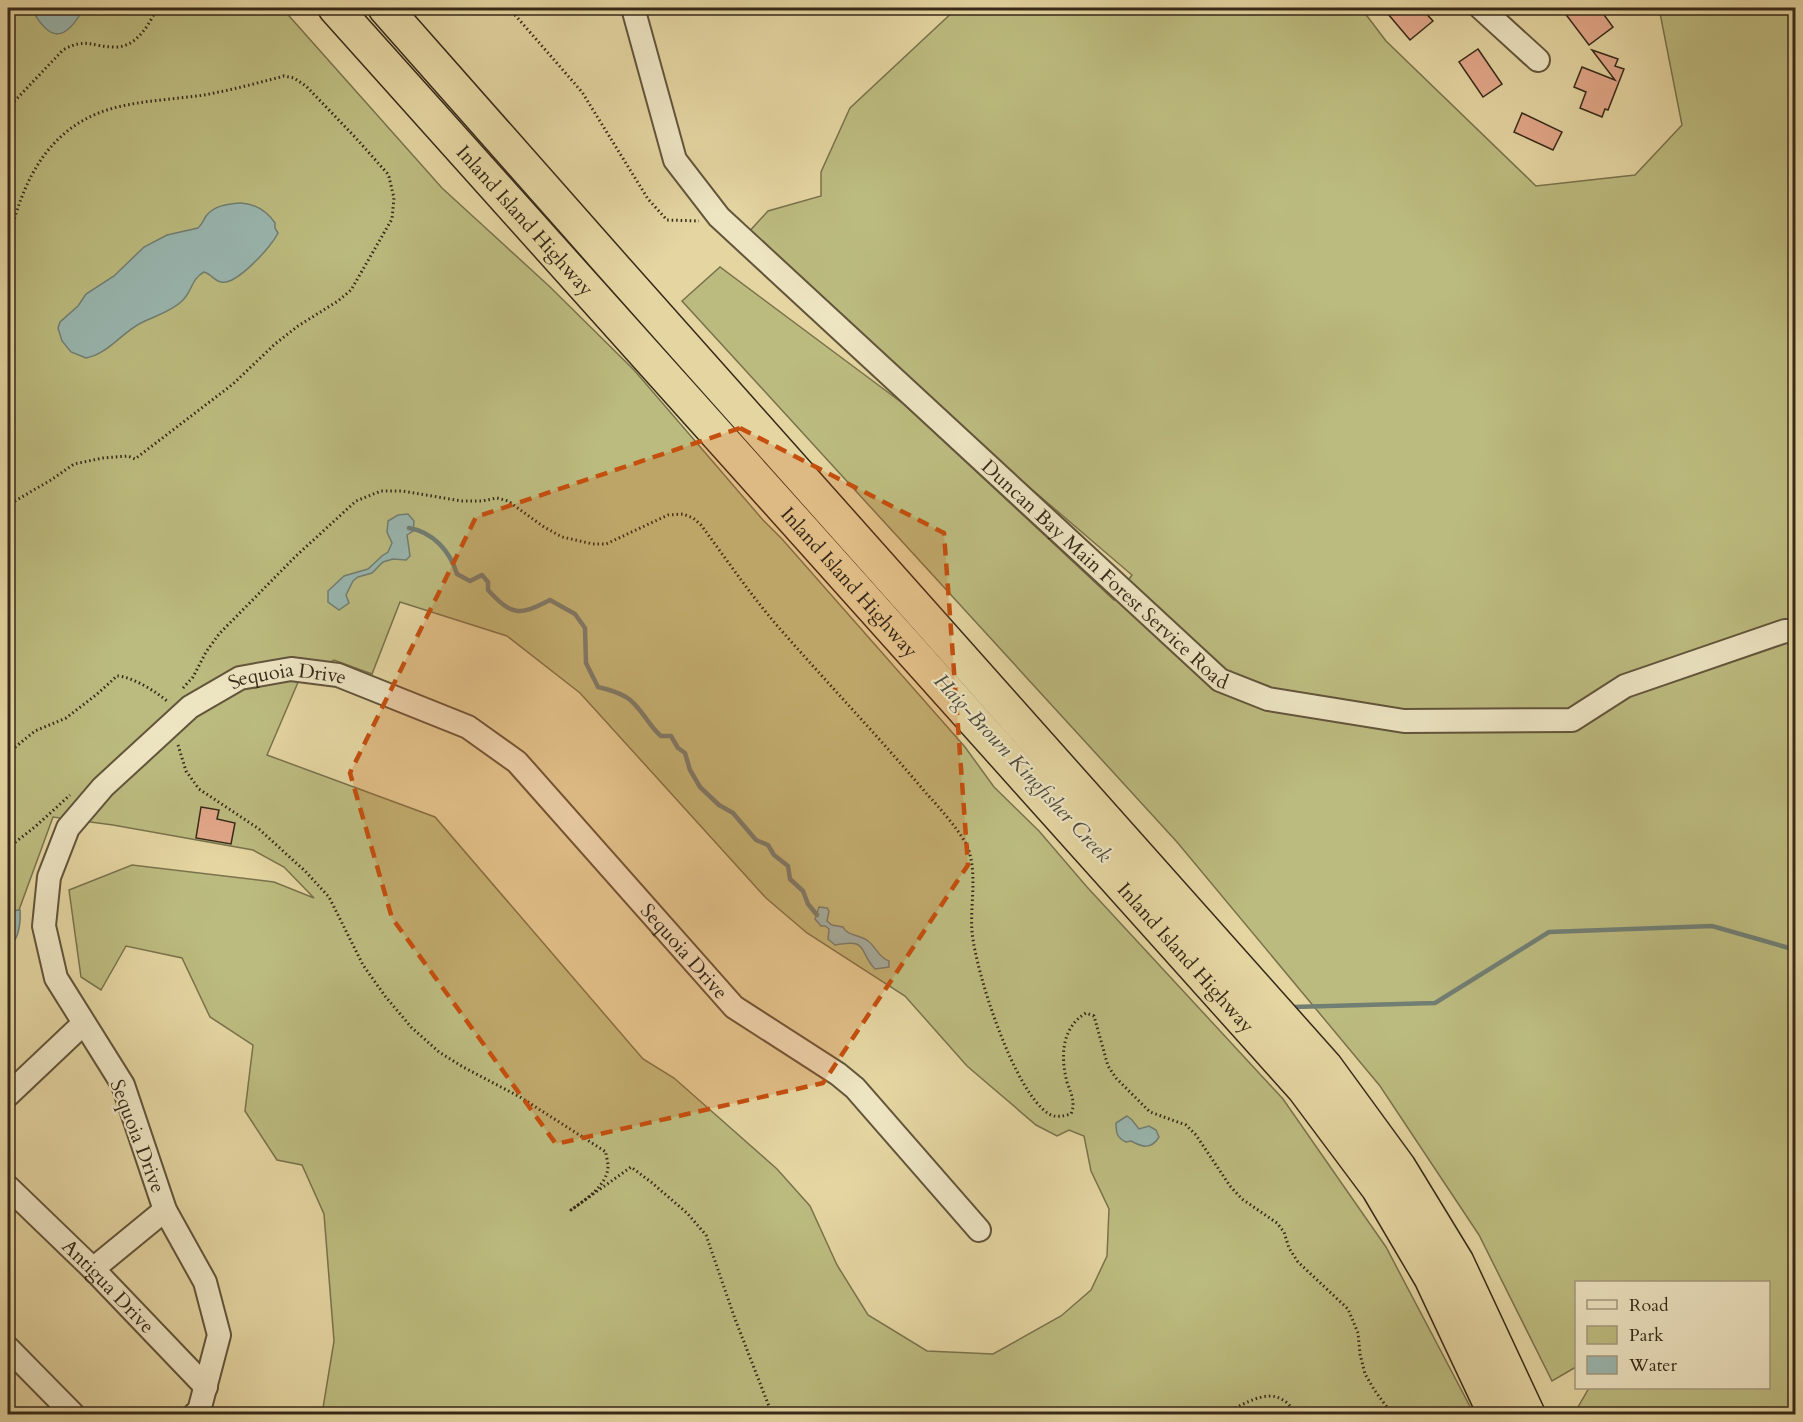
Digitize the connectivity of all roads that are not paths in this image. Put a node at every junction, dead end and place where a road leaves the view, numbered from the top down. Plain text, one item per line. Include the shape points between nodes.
1 (335, 8) edge
2 (385, 8) edge
3 (633, 8) edge
4 (1481, 8) edge
5 (1538, 60) dead end
6 (1796, 632) edge
7 (83, 1024) junction
8 (8, 1095) edge
9 (8, 1186) edge
10 (165, 1210) junction
11 (979, 1230) dead end
12 (93, 1269) junction
13 (8, 1347) edge
14 (206, 1387) junction
15 (73, 1414) edge
16 (195, 1414) edge
17 (1496, 1414) edge
18 (1528, 1414) edge

1 - 17 highway, Inland Island Highway via 1304,1089 1378,1188 1431,1278
2 - 18 highway, Inland Island Highway via 1326,1067 1399,1167 1457,1262
3 - 6 street, Duncan Bay Main Forest Service Road via 675,160 723,221 1220,680 1268,699 1404,721 1572,720 1624,686 1785,631
4 - 5 street
7 - 8 street
7 - 10 street, Sequoia Drive via 123,1085
7 - 11 street, Sequoia Drive via 56,978 44,926 49,877 68,828 103,787 190,707 240,678 291,669 338,675 468,727 517,762 734,1007 855,1088
9 - 12 street, Antigua Drive
10 - 12 street
10 - 14 street, Sequoia Drive via 205,1282 219,1335
12 - 14 street, Antigua Drive
13 - 15 street
14 - 16 street, Sequoia Drive

